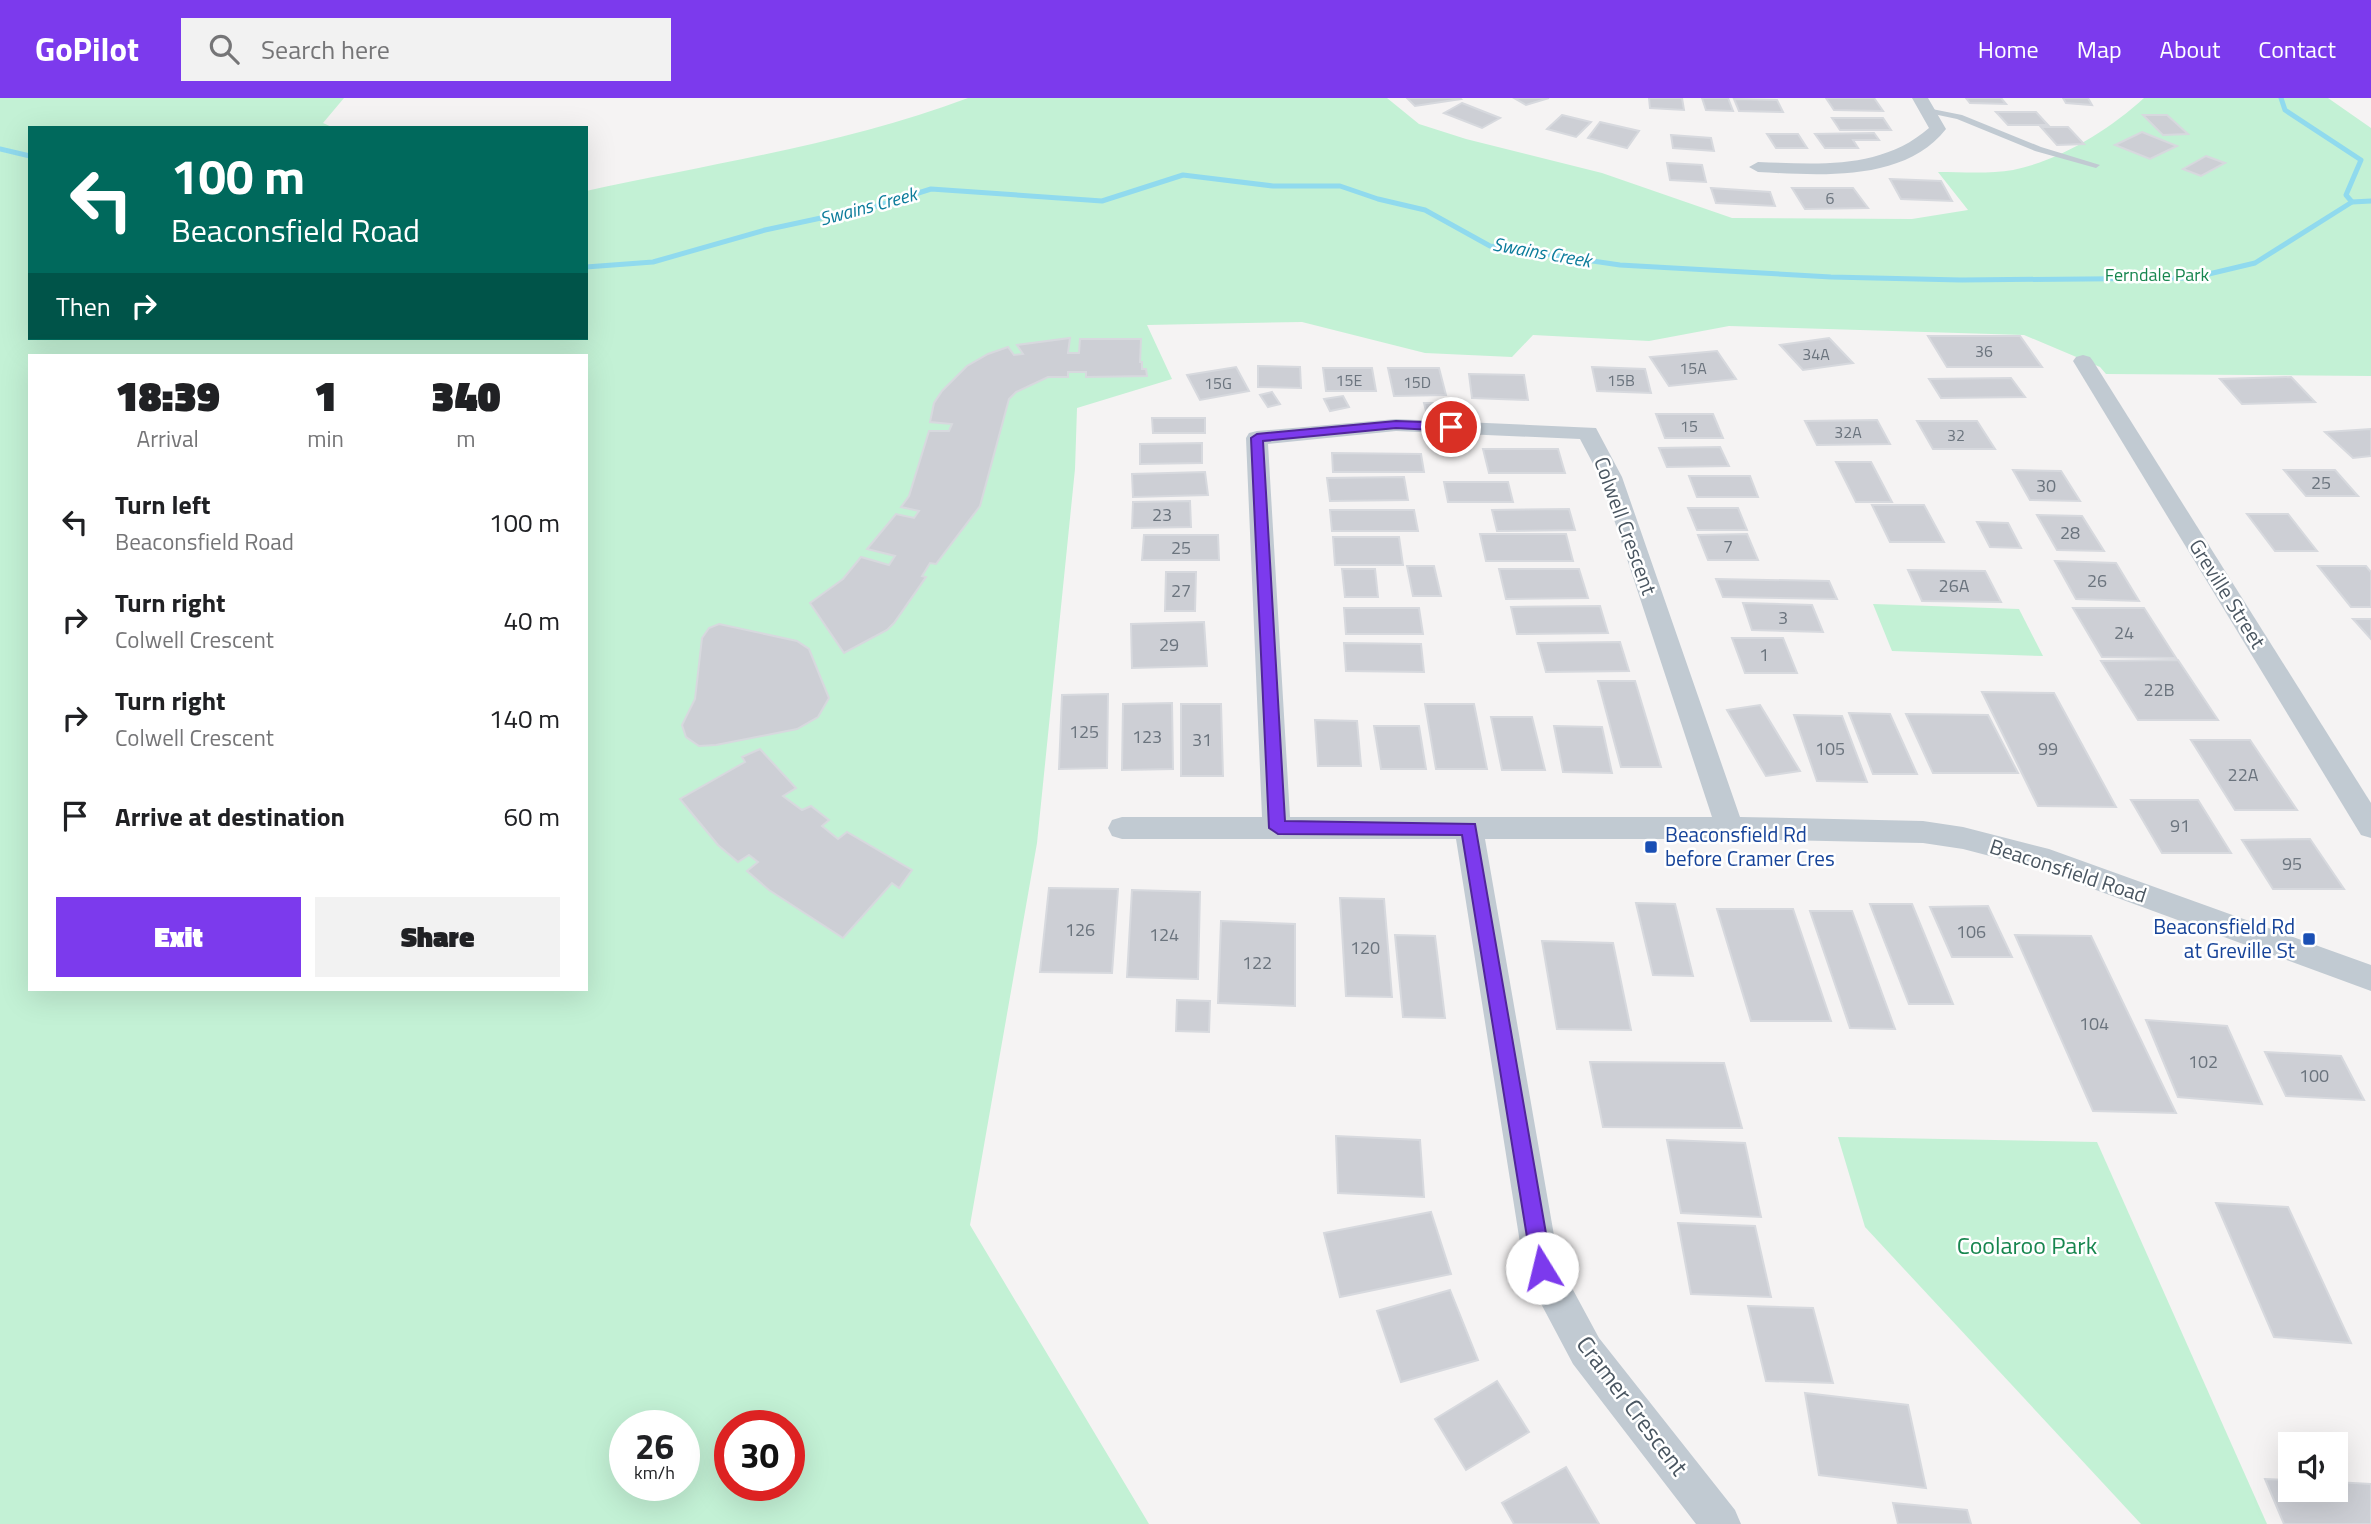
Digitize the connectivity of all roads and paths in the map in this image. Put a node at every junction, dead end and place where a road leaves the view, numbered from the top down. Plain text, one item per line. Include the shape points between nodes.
1 (1924, 104) edge
2 (2096, 165) dead end
3 (1758, 167) dead end
4 (2082, 361) dead end
5 (2371, 827) edge
6 (1122, 828) dead end
7 (1278, 828) junction
8 (1730, 828) junction
9 (1469, 829) junction
10 (2371, 978) edge
11 (1721, 1524) edge

1 - 2 lane via 2038,149
1 - 3 street via 1938,129 1914,150 1880,162 1810,169
4 - 5 street, Greville Street
6 - 7 street, Beaconsfield Road
7 - 8 street, Colwell Crescent via 1257,438 1396,425 1588,433 1611,477
7 - 9 street, Beaconsfield Road
8 - 9 street, Beaconsfield Road
8 - 10 street, Beaconsfield Road via 1923,832 1963,838 2039,857
9 - 11 street, Cramer Crescent via 1542,1268 1586,1351

